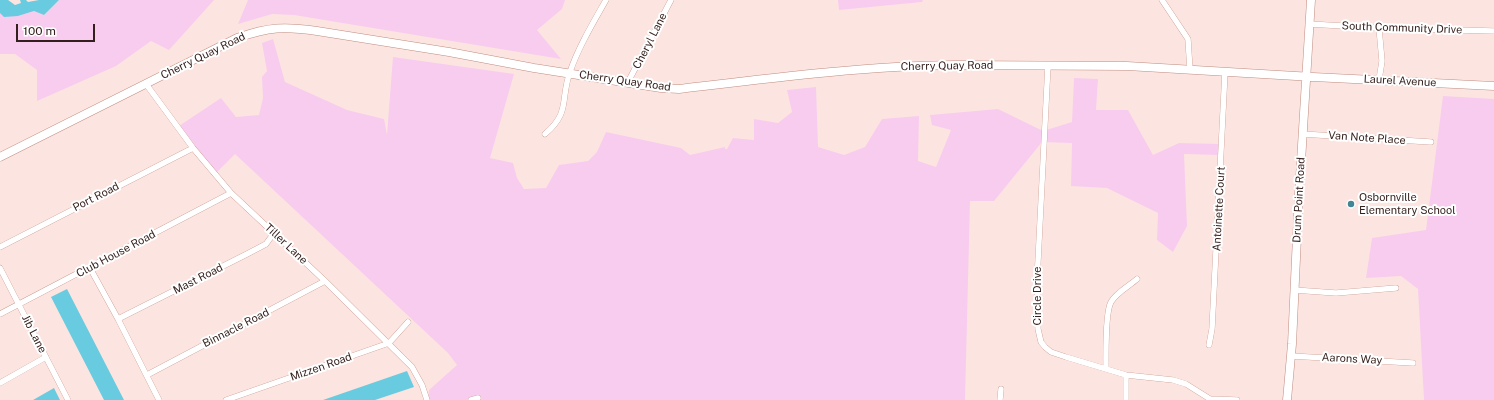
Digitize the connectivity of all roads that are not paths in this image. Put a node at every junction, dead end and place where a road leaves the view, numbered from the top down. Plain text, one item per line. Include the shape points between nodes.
1 (606, 0) edge
2 (671, 0) edge
3 (1162, 0) edge
4 (1311, 0) edge
5 (1309, 24) junction
6 (1379, 28) junction
7 (1494, 31) edge
8 (1048, 65) junction
9 (1190, 70) junction
10 (1225, 72) junction
11 (569, 73) junction
12 (1306, 77) junction
13 (1379, 80) junction
14 (628, 82) junction
15 (146, 84) junction
16 (1494, 86) edge
17 (545, 134) dead end
18 (1302, 134) junction
19 (1431, 142) dead end
20 (193, 148) junction
21 (0, 157) edge
22 (231, 193) junction
23 (274, 233) junction
24 (0, 247) edge
25 (0, 268) edge
26 (90, 268) junction
27 (1137, 279) dead end
28 (325, 282) junction
29 (1396, 288) dead end
30 (1294, 290) junction
31 (18, 304) junction
32 (0, 314) edge
33 (118, 319) junction
34 (408, 322) dead end
35 (389, 343) junction
36 (1209, 345) dead end
37 (1291, 356) junction
38 (46, 357) junction
39 (1413, 363) dead end
40 (1106, 368) junction
41 (147, 375) junction
42 (1126, 375) junction
43 (0, 383) edge
44 (1001, 389) dead end
45 (478, 398) dead end
46 (68, 400) edge
47 (159, 400) edge
48 (226, 400) edge
49 (427, 400) edge
50 (471, 400) edge
51 (1000, 400) edge
52 (1126, 400) edge
53 (1237, 400) edge
54 (1287, 400) edge

1 - 11 street
2 - 14 street, Cheryl Lane
3 - 9 street via 1188,39
4 - 5 street, Drum Point Road
5 - 6 street, South Community Drive
5 - 12 street, Drum Point Road
6 - 7 street, South Community Drive
6 - 13 street via 1382,61
8 - 9 street, Cherry Quay Road
8 - 14 street, Cherry Quay Road via 921,65 830,72 679,89
8 - 40 street, Circle Drive via 1038,273 1038,329 1041,342 1051,352
9 - 10 street, Cherry Quay Road
10 - 12 street, Cherry Quay Road
10 - 36 street, Antoinette Court via 1213,314
11 - 14 street, Cherry Quay Road
11 - 15 street, Cherry Quay Road via 317,31 279,27 237,38
11 - 17 street via 563,110 555,125
12 - 13 street, Laurel Avenue
12 - 18 street, Drum Point Road
13 - 16 street, Laurel Avenue
15 - 20 street, Tiller Lane
15 - 21 street, Cherry Quay Road
18 - 19 street, Van Note Place
18 - 30 street, Drum Point Road
20 - 22 street, Tiller Lane
20 - 24 street, Port Road
22 - 23 street, Tiller Lane
22 - 26 street, Club House Road
23 - 28 street, Tiller Lane
23 - 33 street, Mast Road via 266,244
25 - 31 street, Jib Lane
26 - 31 street, Club House Road
26 - 33 street
27 - 40 street via 1111,302 1108,315
28 - 35 street, Tiller Lane
28 - 41 street, Binnacle Road
29 - 30 street via 1336,293
30 - 37 street, Drum Point Road
31 - 32 street, Club House Road
31 - 38 street, Jib Lane
33 - 41 street
34 - 35 street, Mizzen Road
35 - 48 street, Mizzen Road
35 - 49 street, Tiller Lane via 412,367
37 - 39 street, Aarons Way
37 - 54 street, Drum Point Road
38 - 43 street
38 - 46 street, Jib Lane
40 - 42 street, Circle Drive
41 - 47 street
42 - 52 street
42 - 53 street, Circle Drive via 1173,380 1186,384 1210,399
44 - 51 street
45 - 50 street

